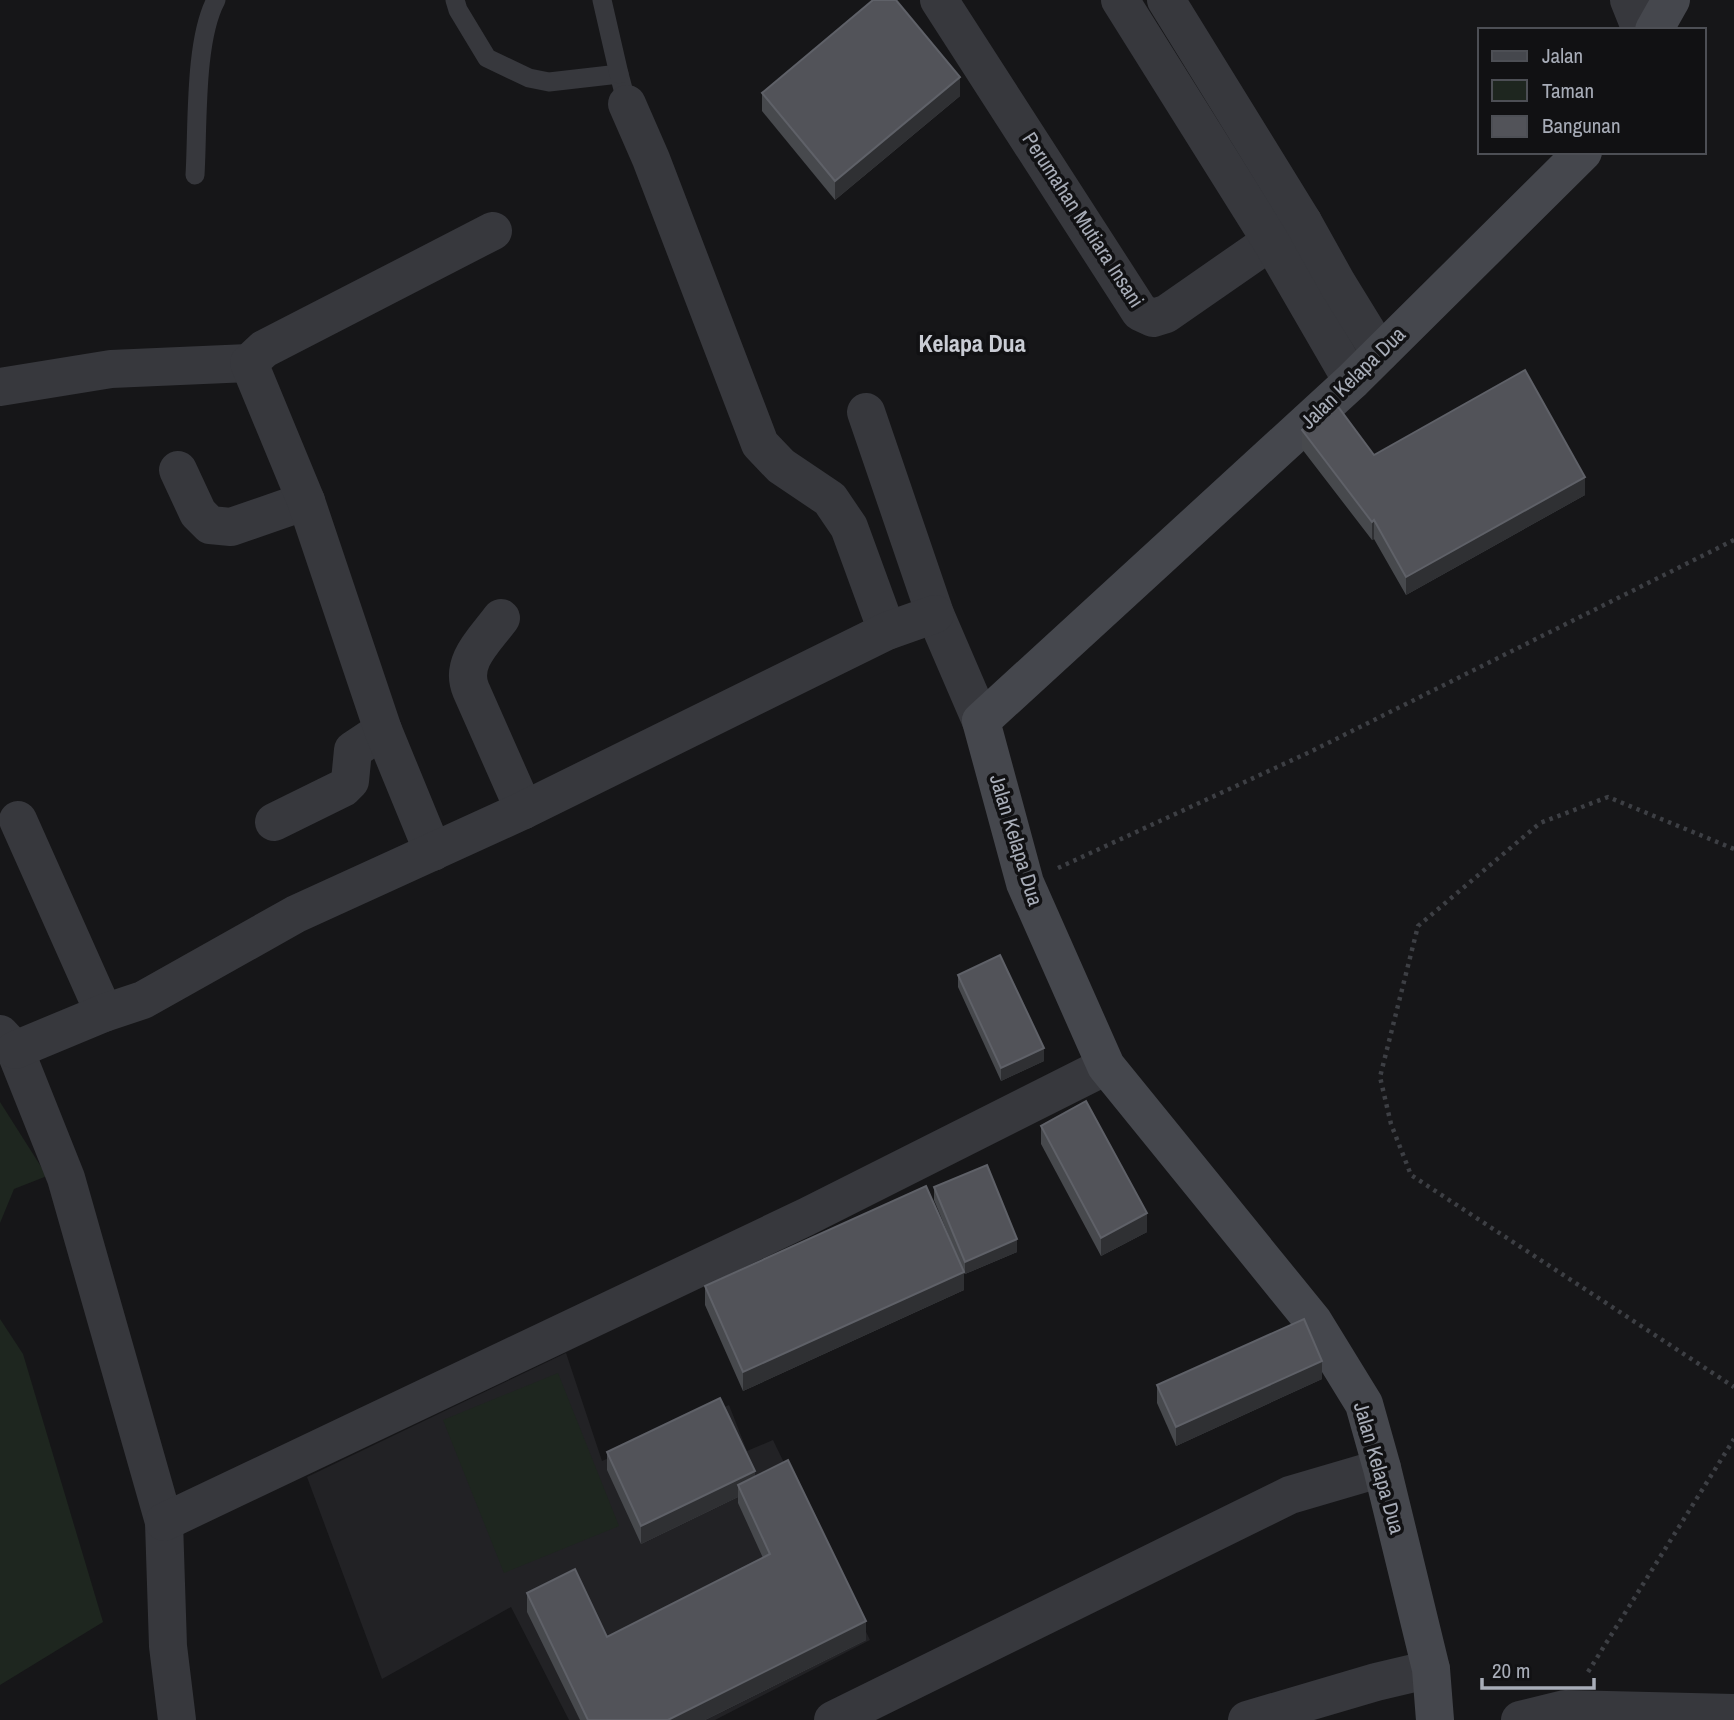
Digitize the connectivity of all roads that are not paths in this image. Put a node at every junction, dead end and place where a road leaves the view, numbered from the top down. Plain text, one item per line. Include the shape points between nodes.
1 (216, 0) edge
2 (455, 0) edge
3 (602, 0) edge
4 (939, 0) edge
5 (1120, 0) edge
6 (1166, 0) edge
7 (1629, 0) edge
8 (1671, 0) edge
9 (1640, 28) edge
10 (1655, 28) edge
11 (623, 89) junction
12 (1581, 154) edge
13 (195, 176) dead end
14 (1303, 222) junction
15 (493, 231) dead end
16 (1271, 241) junction
17 (1380, 354) junction
18 (248, 363) junction
19 (1352, 381) junction
20 (0, 387) edge
21 (866, 412) dead end
22 (178, 470) dead end
23 (306, 501) junction
24 (935, 614) junction
25 (501, 618) dead end
26 (887, 631) junction
27 (981, 721) junction
28 (383, 730) junction
29 (524, 810) junction
30 (18, 820) dead end
31 (274, 822) dead end
32 (433, 852) junction
33 (104, 1013) junction
34 (8, 1042) edge
35 (1106, 1066) junction
36 (1382, 1468) junction
37 (164, 1522) junction
38 (1431, 1670) junction
39 (1734, 1713) edge
40 (177, 1720) edge
41 (833, 1720) edge
42 (1247, 1720) edge
43 (1435, 1720) edge
44 (1520, 1720) edge

1 - 13 lane via 207,16 202,46
2 - 11 lane via 487,58 529,78
3 - 11 lane
4 - 16 street, Perumahan Mutiara Insani via 1140,312 1153,317 1166,314
5 - 16 street
6 - 14 street
7 - 9 street
8 - 10 main road
11 - 26 street via 760,444 780,466 830,499 849,527
12 - 17 main road, Jalan Kelapa Dua
14 - 16 street, Perumahan Mutiara Insani
14 - 17 street
15 - 18 street via 264,349
16 - 19 street
17 - 19 main road, Jalan Kelapa Dua
18 - 20 street via 111,369
18 - 23 street
19 - 27 main road, Jalan Kelapa Dua
21 - 24 street
22 - 23 street via 198,513 211,525 231,527
23 - 28 street
24 - 26 street
24 - 27 street
25 - 29 street via 469,662 467,676
26 - 29 street
27 - 35 main road, Jalan Kelapa Dua via 1025,883
28 - 31 street via 353,750 350,781 343,788
28 - 32 street
29 - 32 street
30 - 33 street
32 - 33 street via 296,914 143,1000
33 - 34 street
34 - 37 street via 66,1178
35 - 36 main road, Jalan Kelapa Dua via 1313,1321 1364,1404
35 - 37 street via 806,1217
36 - 38 main road, Jalan Kelapa Dua
36 - 41 street via 1290,1495
37 - 40 street via 168,1646
38 - 42 street
38 - 43 main road, Jalan Kelapa Dua
39 - 44 street via 1565,1709

